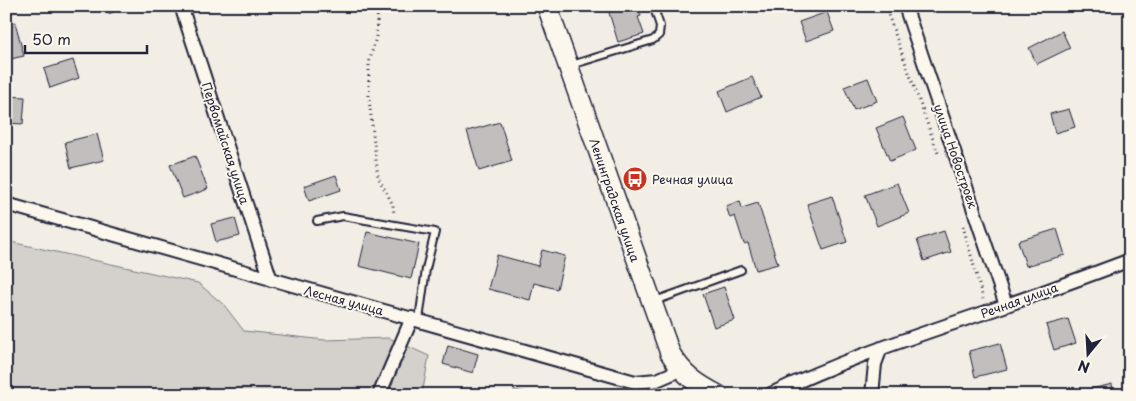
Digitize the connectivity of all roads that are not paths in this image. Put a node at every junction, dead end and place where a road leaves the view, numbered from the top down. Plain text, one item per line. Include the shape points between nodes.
1 (181, 6) edge
2 (547, 6) edge
3 (905, 6) edge
4 (654, 8) dead end
5 (568, 66) junction
6 (6, 204) edge
7 (317, 221) dead end
8 (1130, 260) edge
9 (741, 270) dead end
10 (271, 280) junction
11 (651, 302) junction
12 (1006, 305) junction
13 (416, 320) junction
14 (881, 348) junction
15 (680, 370) junction
16 (379, 395) edge
17 (718, 395) edge
18 (769, 395) edge
19 (872, 395) edge

1 - 10 street, Первомайская улица
2 - 5 main road, Ленинградская улица
3 - 12 street, улица Новостроек
4 - 5 lane via 660,26 659,35 653,40
5 - 11 main road, Ленинградская улица
6 - 10 street, Лесная улица
7 - 13 lane via 343,216 435,232
8 - 12 street, Речная улица
9 - 11 lane
10 - 13 street, Лесная улица
11 - 15 main road, Ленинградская улица via 670,353
12 - 14 street, Речная улица
13 - 15 street, Лесная улица via 635,382 657,380
13 - 16 street
14 - 18 street, Речная улица via 807,376
14 - 19 street via 875,364
15 - 17 main road, Ленинградская улица

